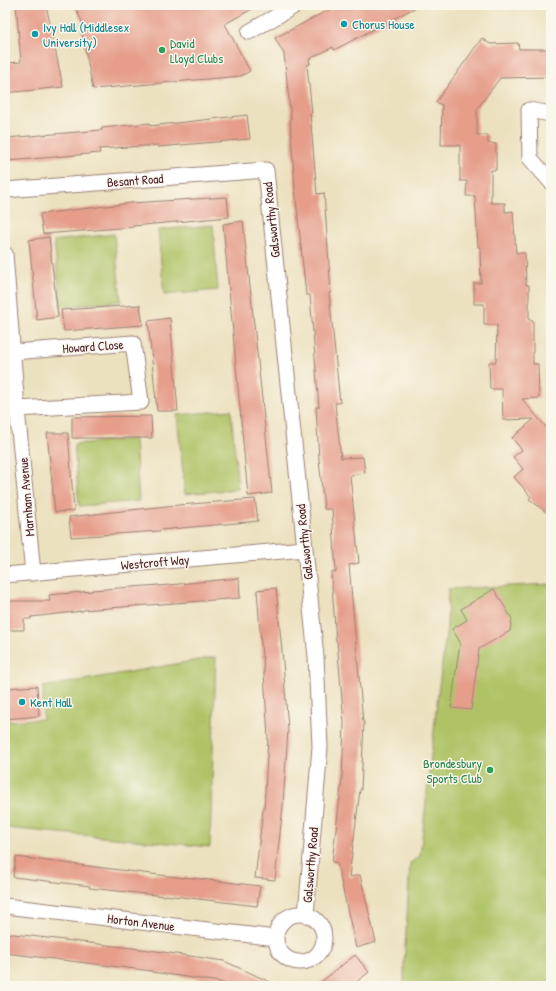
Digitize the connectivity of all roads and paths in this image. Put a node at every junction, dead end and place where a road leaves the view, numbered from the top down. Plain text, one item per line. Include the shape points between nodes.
1 (296, 5) edge
2 (249, 32) dead end
3 (551, 114) edge
4 (266, 170) joint
5 (551, 182) edge
6 (5, 190) edge
7 (5, 254) edge
8 (13, 352) junction
9 (17, 409) junction
10 (305, 549) junction
11 (33, 573) junction
12 (5, 575) edge
13 (5, 906) edge
14 (306, 915) junction
15 (276, 938) junction

1 - 2 street
3 - 5 street via 529,110 530,158
4 - 6 street, Besant Road
4 - 10 street, Galsworthy Road
7 - 8 street, Marnham Avenue
8 - 9 street, Marnham Avenue
8 - 9 street, Howard Close via 132,343 141,402
9 - 11 street, Marnham Avenue
10 - 11 street, Westcroft Way
10 - 14 street, Galsworthy Road via 316,657 320,746
11 - 12 street, Westcroft Way
13 - 15 street, Horton Avenue
14 - 15 street, Galsworthy Road via 298,914 285,920 277,931
14 - 15 street, Galsworthy Road via 313,918 323,931 322,947 312,959 304,962 288,959 282,954

